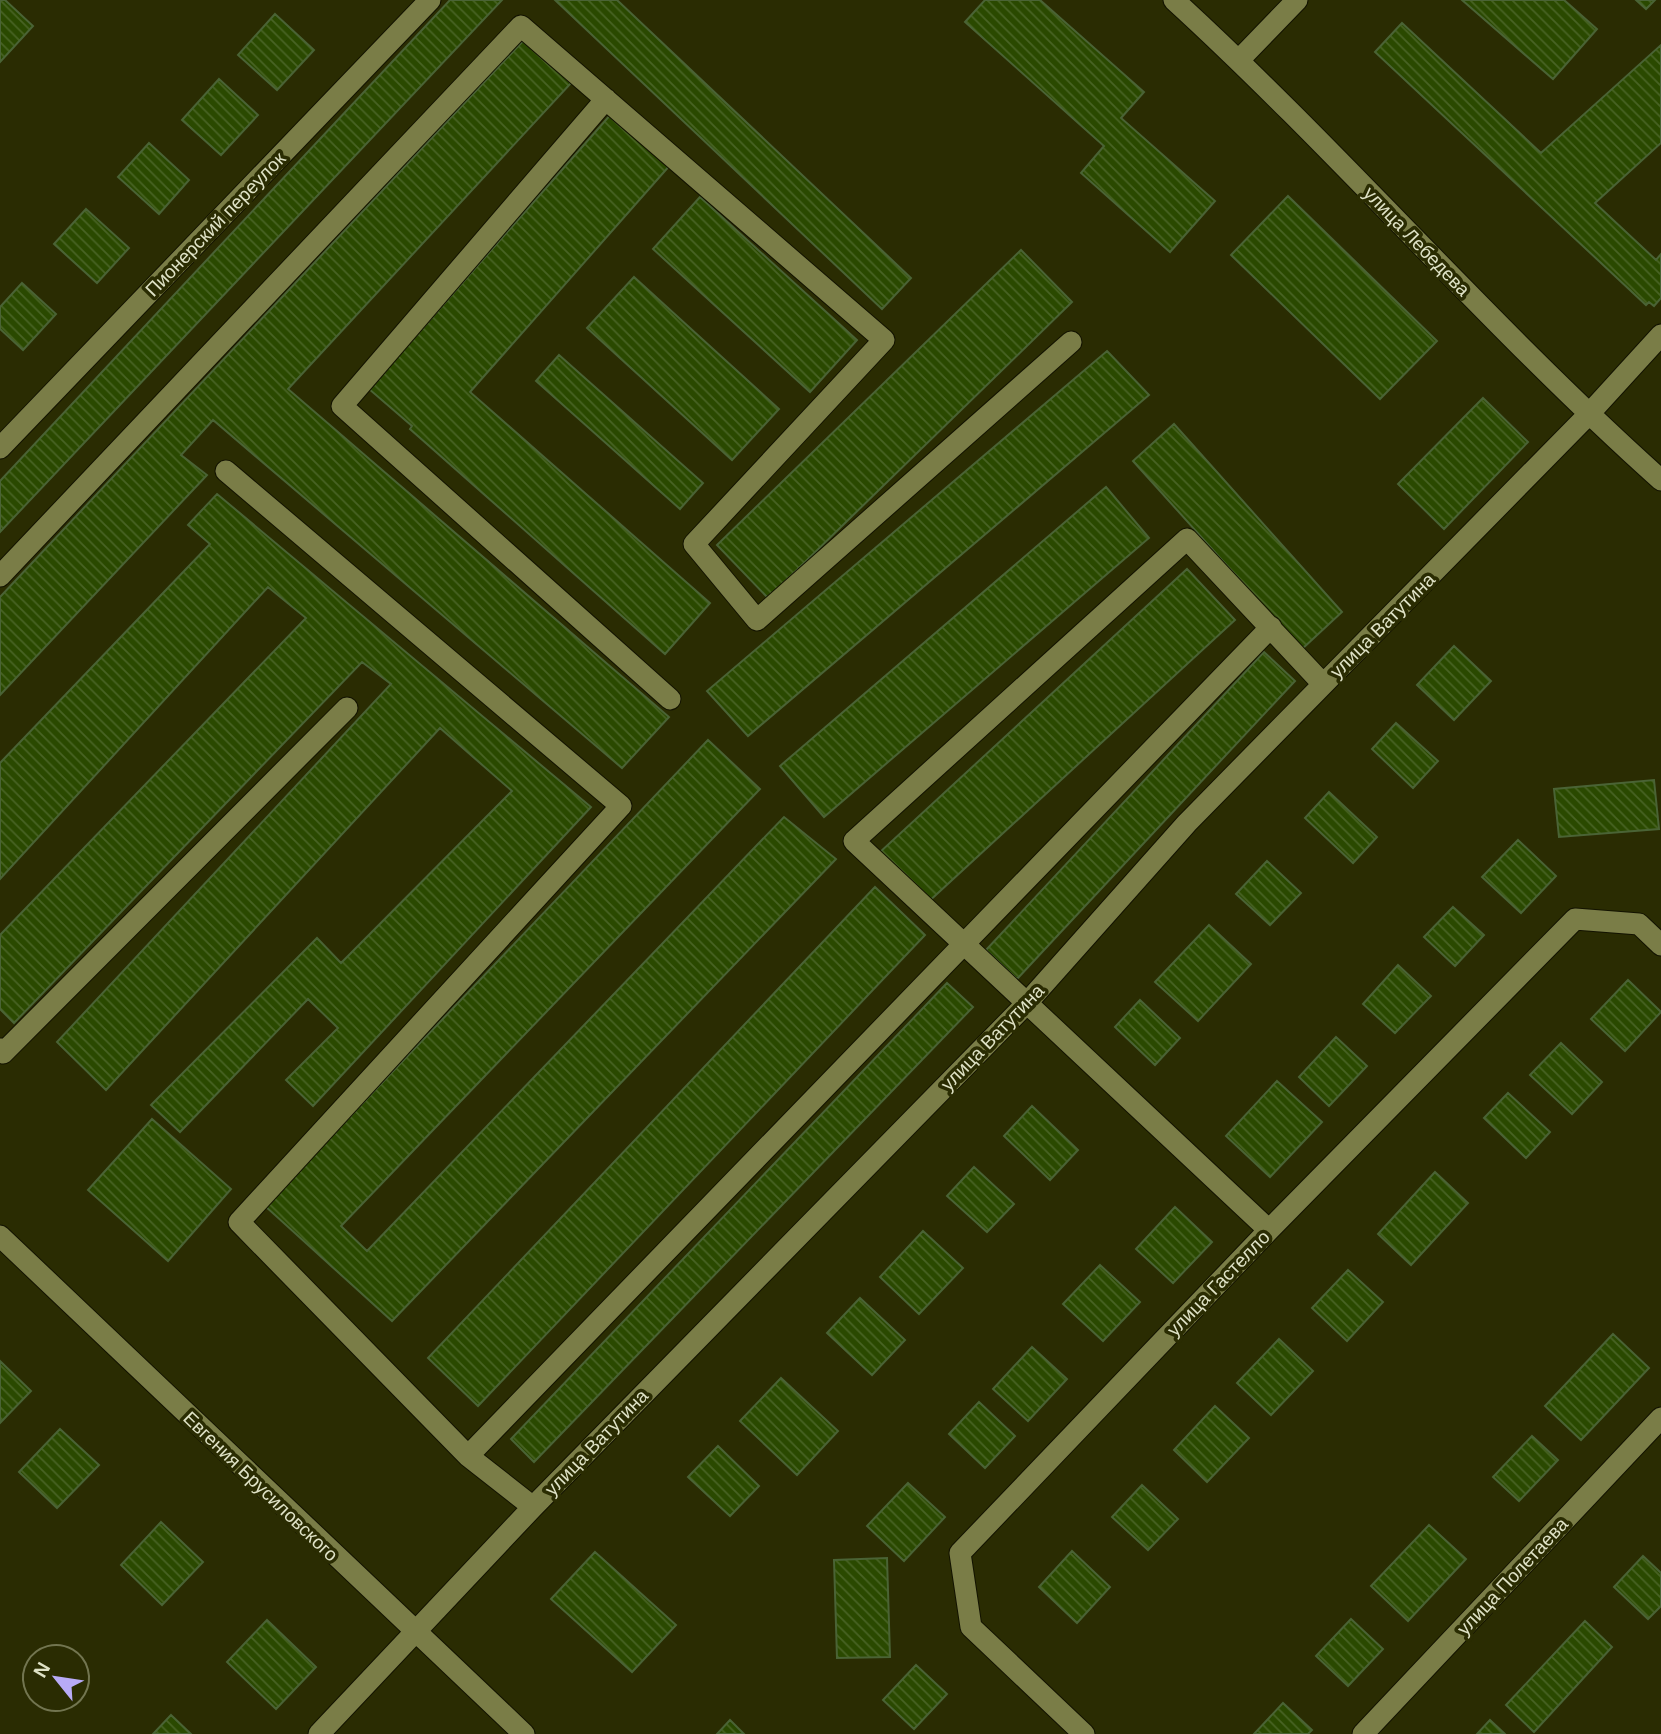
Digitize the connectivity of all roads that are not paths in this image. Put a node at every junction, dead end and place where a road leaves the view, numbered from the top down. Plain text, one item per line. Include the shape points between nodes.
1 (430, 0) edge
2 (1174, 0) edge
3 (1297, 0) edge
4 (1239, 60) junction
5 (606, 99) junction
6 (1661, 335) edge
7 (1071, 342) dead end
8 (1588, 415) junction
9 (0, 449) edge
10 (226, 471) dead end
11 (1661, 480) edge
12 (0, 576) edge
13 (1271, 628) junction
14 (1324, 684) junction
15 (670, 699) dead end
16 (347, 708) dead end
17 (962, 944) junction
18 (1661, 945) edge
19 (1026, 1004) junction
20 (0, 1049) edge
21 (1269, 1230) junction
22 (0, 1236) edge
23 (1661, 1418) edge
24 (468, 1456) junction
25 (533, 1507) junction
26 (415, 1632) junction
27 (319, 1734) edge
28 (524, 1734) edge
29 (1084, 1734) edge
30 (1363, 1734) edge

1 - 9 street, Пионерский переулок
2 - 4 street, улица Лебедева
3 - 4 street
4 - 8 street, улица Лебедева
5 - 7 street via 884,340 694,544 757,620
5 - 12 street via 522,26
5 - 15 street via 342,406
6 - 8 street, улица Ватутина
8 - 11 street, улица Лебедева
8 - 14 street, улица Ватутина
10 - 24 street via 621,806 239,1223
13 - 14 street
13 - 17 street
13 - 17 street via 1187,539 854,841
14 - 19 street, улица Ватутина via 1187,823
16 - 20 street via 3,1053
17 - 19 street
17 - 24 street
18 - 21 street, улица Гастелло via 1639,924 1575,919
19 - 21 street
19 - 25 street, улица Ватутина
21 - 29 street, улица Гастелло via 960,1553 971,1627
22 - 26 street, Евгения Брусиловского
23 - 30 street, улица Полетаева
24 - 25 street
25 - 26 street, улица Ватутина
26 - 27 street, улица Ватутина
26 - 28 street, Евгения Брусиловского

